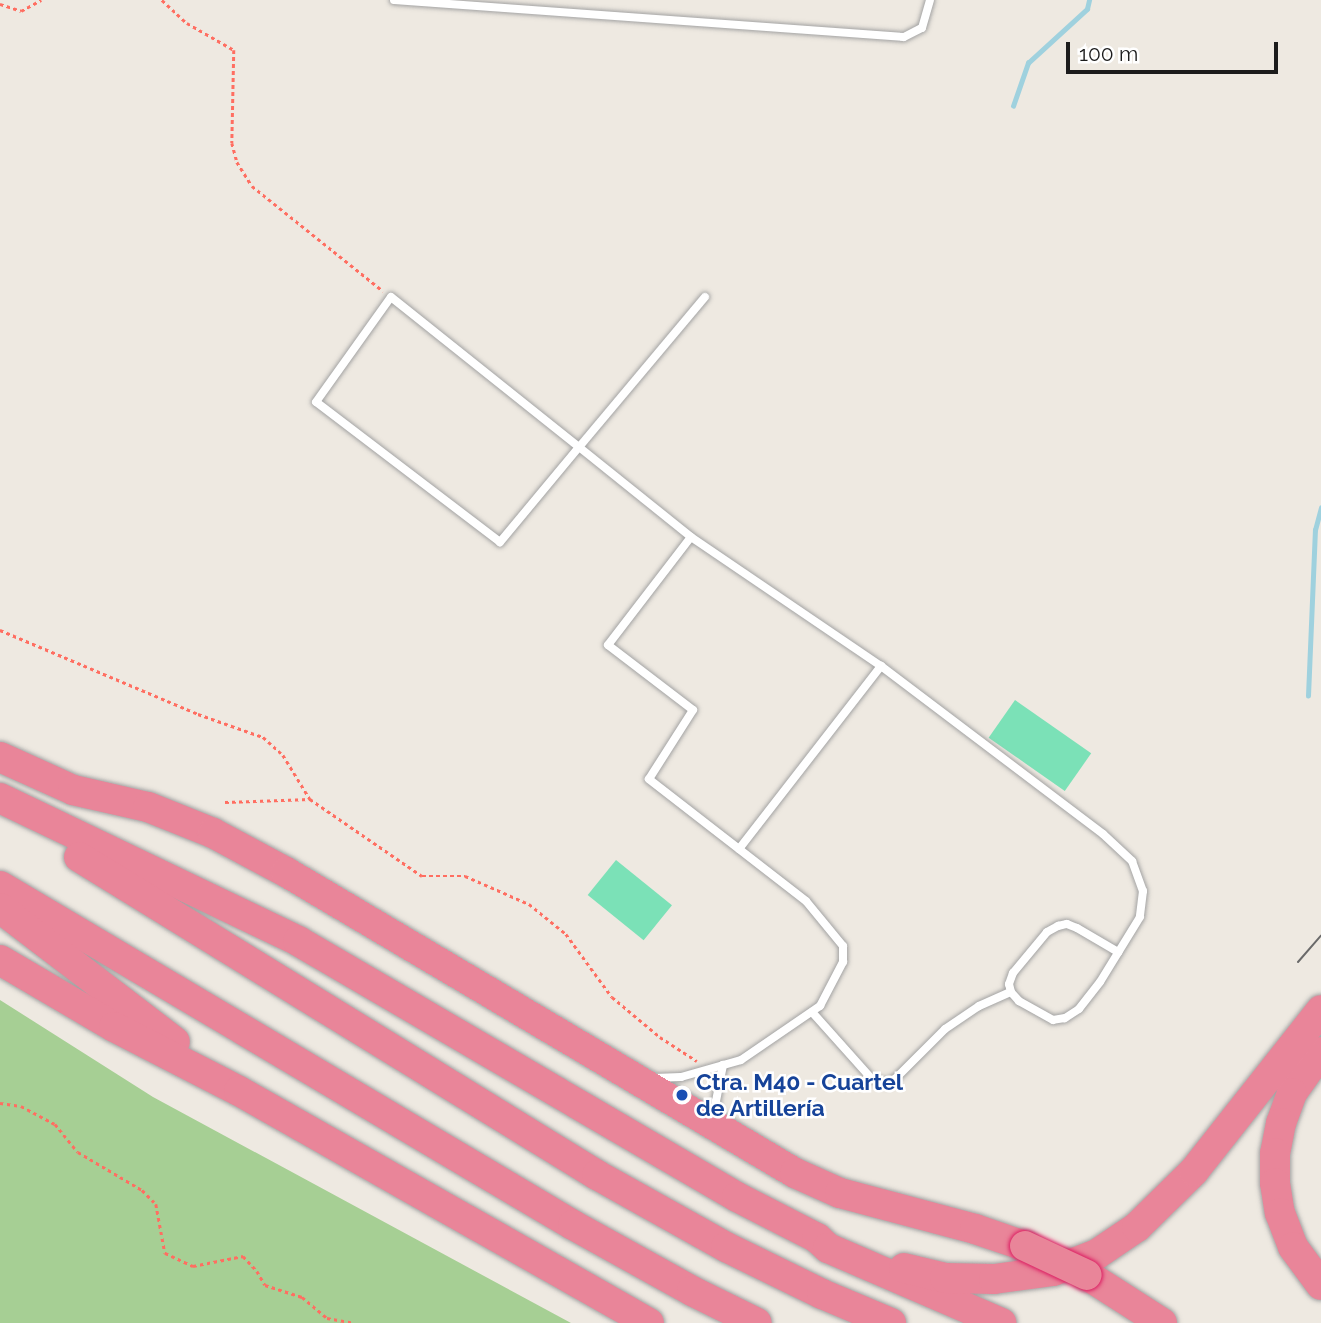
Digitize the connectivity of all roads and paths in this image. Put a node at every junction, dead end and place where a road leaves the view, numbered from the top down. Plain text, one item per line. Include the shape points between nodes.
1 (41, 0) edge
2 (162, 0) edge
3 (394, 0) edge
4 (930, 0) edge
5 (0, 4) edge
6 (521, 5) edge
7 (705, 296) dead end
8 (391, 297) junction
9 (579, 447) junction
10 (691, 537) junction
11 (0, 630) edge
12 (881, 666) junction
13 (0, 757) edge
14 (0, 798) edge
15 (310, 799) junction
16 (225, 802) dead end
17 (0, 809) edge
18 (739, 849) junction
19 (0, 886) edge
20 (0, 908) edge
21 (1118, 952) junction
22 (0, 960) edge
23 (1011, 992) junction
24 (1321, 1010) edge
25 (812, 1012) junction
26 (1316, 1057) edge
27 (723, 1065) junction
28 (709, 1069) junction
29 (634, 1079) junction
30 (239, 1091) junction
31 (0, 1103) edge
32 (719, 1128) junction
33 (817, 1238) junction
34 (1321, 1285) edge
35 (355, 1323) edge
36 (649, 1323) edge
37 (757, 1323) edge
38 (891, 1323) edge
39 (1001, 1323) edge
40 (1162, 1323) edge

1 - 5 path via 21,11
2 - 8 path via 187,23 234,50 232,143 251,186
3 - 6 lane
4 - 6 lane via 922,28 904,37
7 - 9 lane
8 - 9 lane
8 - 9 lane via 316,402 500,542
9 - 10 lane
10 - 12 lane
10 - 18 lane via 608,645 693,710 649,779
11 - 15 path via 263,737 283,755
12 - 18 lane
12 - 21 lane via 1103,834 1132,861 1143,901 1140,917
13 - 29 highway via 73,790 148,807 213,833
14 - 33 highway via 298,942 737,1197
15 - 16 path
15 - 28 path via 422,876 465,876 529,904 566,934 612,997 660,1037
17 - 38 highway via 597,1175 726,1247
18 - 25 lane via 806,901 843,946 843,962 820,1006
19 - 37 highway via 573,1225
20 - 30 highway
21 - 23 lane via 1079,1009 1065,1018 1039,1015
21 - 23 lane via 1077,928 1058,926 1047,932 1013,973
22 - 30 highway via 114,1027
23 - 25 lane via 945,1029 887,1083 872,1079
24 - 33 highway via 1194,1171 1138,1227 1097,1254 1053,1271 994,1279 945,1278 904,1268 833,1237
25 - 27 lane via 741,1060
26 - 34 highway via 1292,1093 1281,1123 1275,1184 1293,1247
27 - 28 lane
27 - 32 lane via 716,1101
28 - 29 lane via 681,1077
29 - 32 highway
30 - 36 highway
31 - 35 path via 21,1106 55,1124 78,1152 142,1190 156,1204 165,1253 193,1266 243,1256 265,1285 302,1297 327,1318
32 - 40 highway, bridge via 795,1173 840,1193 1025,1246 1087,1275
33 - 39 highway via 828,1248

